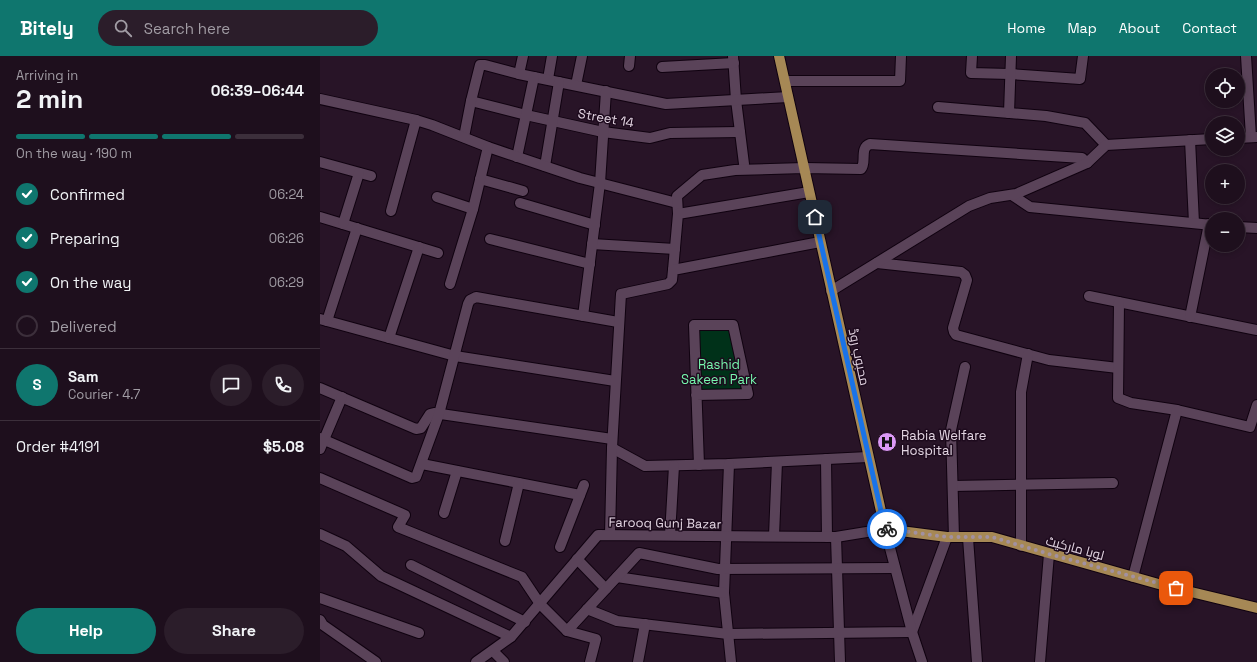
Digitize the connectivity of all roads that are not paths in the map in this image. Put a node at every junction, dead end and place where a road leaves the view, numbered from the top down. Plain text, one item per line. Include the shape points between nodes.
1 (523, 56) edge
2 (552, 56) edge
3 (582, 56) edge
4 (779, 56) edge
5 (901, 56) edge
6 (972, 56) edge
7 (1011, 56) edge
8 (1083, 56) edge
9 (1246, 56) edge
10 (734, 60) edge
11 (662, 67) dead end
12 (519, 74) junction
13 (1010, 74) junction
14 (534, 76) junction
15 (548, 79) junction
16 (785, 81) junction
17 (559, 82) junction
18 (576, 85) junction
19 (606, 91) junction
20 (788, 97) junction
21 (320, 99) edge
22 (736, 100) junction
23 (470, 101) junction
24 (938, 107) dead end
25 (1009, 113) junction
26 (526, 115) junction
27 (416, 120) junction
28 (552, 121) junction
29 (604, 132) junction
30 (740, 132) junction
31 (464, 137) junction
32 (1254, 137) edge
33 (1205, 139) edge
34 (1190, 140) junction
35 (1106, 145) junction
36 (488, 147) junction
37 (517, 157) junction
38 (320, 162) edge
39 (1088, 163) junction
40 (744, 164) dead end
41 (544, 166) junction
42 (804, 168) junction
43 (359, 173) junction
44 (371, 176) dead end
45 (480, 179) junction
46 (600, 183) junction
47 (524, 191) dead end
48 (809, 192) junction
49 (1012, 195) junction
50 (437, 197) dead end
51 (520, 203) dead end
52 (677, 203) junction
53 (473, 209) junction
54 (391, 211) dead end
55 (678, 214) junction
56 (320, 217) edge
57 (1194, 223) junction
58 (343, 224) junction
59 (1205, 224) edge
60 (595, 225) junction
61 (1245, 227) edge
62 (357, 228) junction
63 (1257, 228) edge
64 (490, 239) dead end
65 (820, 242) junction
66 (592, 244) junction
67 (419, 247) junction
68 (675, 249) junction
69 (1205, 251) edge
70 (438, 253) dead end
71 (877, 263) junction
72 (590, 264) junction
73 (673, 270) junction
74 (450, 284) dead end
75 (831, 291) junction
76 (1089, 296) dead end
77 (1119, 302) junction
78 (583, 316) junction
79 (1190, 317) junction
80 (324, 320) edge
81 (618, 322) junction
82 (1257, 330) edge
83 (389, 338) junction
84 (1028, 354) junction
85 (455, 356) junction
86 (965, 366) dead end
87 (1118, 368) junction
88 (615, 381) junction
89 (320, 388) edge
90 (696, 395) junction
91 (342, 397) junction
92 (1257, 405) edge
93 (1177, 410) junction
94 (439, 414) junction
95 (321, 442) edge
96 (612, 444) junction
97 (868, 457) junction
98 (826, 459) junction
99 (777, 462) junction
100 (422, 464) junction
101 (729, 464) junction
102 (699, 465) junction
103 (674, 466) junction
104 (457, 471) junction
105 (320, 478) edge
106 (519, 483) junction
107 (1113, 483) dead end
108 (1021, 484) junction
109 (584, 485) dead end
110 (953, 486) junction
111 (580, 495) junction
112 (444, 513) dead end
113 (885, 529) junction
114 (320, 534) edge
115 (610, 535) junction
116 (670, 535) junction
117 (774, 536) junction
118 (726, 537) junction
119 (831, 537) junction
120 (951, 537) junction
121 (968, 538) junction
122 (505, 542) dead end
123 (1021, 546) junction
124 (560, 547) dead end
125 (1049, 554) junction
126 (577, 559) junction
127 (411, 565) dead end
128 (836, 568) junction
129 (895, 568) junction
130 (724, 569) junction
131 (617, 577) junction
132 (1133, 577) junction
133 (606, 589) junction
134 (724, 593) junction
135 (320, 598) edge
136 (540, 604) junction
137 (1257, 608) edge
138 (587, 609) junction
139 (320, 620) edge
140 (525, 622) junction
141 (645, 624) junction
142 (567, 631) junction
143 (912, 632) junction
144 (419, 633) dead end
145 (838, 633) junction
146 (728, 634) junction
147 (511, 637) junction
148 (493, 651) junction
149 (376, 662) edge
150 (476, 662) edge
151 (504, 662) edge
152 (590, 662) edge
153 (638, 662) edge
154 (731, 662) edge
155 (840, 662) edge
156 (922, 662) edge
157 (977, 662) edge
158 (1040, 662) edge

1 - 12 street
2 - 15 street
3 - 18 street
4 - 16 main road, محبوب روڈ
5 - 16 street via 900,81
6 - 13 street via 971,72
7 - 13 street
8 - 13 street via 1080,79
9 - 32 street
10 - 11 street
10 - 22 street
12 - 14 street
12 - 23 street via 480,65
13 - 25 street
14 - 15 street
14 - 26 street
15 - 17 street
16 - 20 main road, محبوب روڈ
17 - 18 street
17 - 28 street
18 - 19 street
19 - 22 street via 666,104
19 - 29 street
20 - 22 street
20 - 42 main road, محبوب روڈ
21 - 27 street
22 - 30 street
23 - 26 street, Street 14
23 - 31 street
24 - 25 street
25 - 35 street via 1085,123
26 - 28 street, Street 14
26 - 37 street
27 - 31 street
27 - 54 street
28 - 29 street, Street 14
28 - 41 street
29 - 30 street, Street 14 via 650,138 670,134
29 - 46 street
30 - 40 street
31 - 36 street
33 - 34 street
34 - 35 street
34 - 57 street
35 - 39 street
36 - 37 street
36 - 45 street
37 - 41 street
38 - 43 street
39 - 42 street via 1082,158 870,144 864,148 861,169
39 - 49 street
41 - 46 street
42 - 48 main road, محبوب روڈ
42 - 52 street via 735,170 702,175 677,196
43 - 44 street
43 - 58 street
45 - 47 street
45 - 53 street
46 - 52 street
46 - 60 street
48 - 55 street
48 - 65 main road, محبوب روڈ
49 - 57 street via 1030,207
49 - 71 street via 990,198 969,206
50 - 53 street
51 - 60 street
52 - 55 street
53 - 74 street
55 - 68 street
56 - 58 street
57 - 59 street
58 - 62 street
60 - 66 street
61 - 63 street
62 - 67 street
62 - 80 street
64 - 72 street
65 - 73 street
65 - 75 main road, محبوب روڈ
66 - 68 street
66 - 72 street
67 - 70 street
67 - 83 street
68 - 73 street
69 - 79 street
71 - 75 street
71 - 84 street via 960,272 965,275 954,332
72 - 78 street
73 - 81 street via 672,280 668,284 621,294
75 - 97 main road, محبوب روڈ
76 - 77 street
77 - 79 street
77 - 87 street
78 - 81 street
78 - 85 street via 476,297 468,304
79 - 82 street
80 - 83 street
81 - 88 street
83 - 85 street
84 - 87 street via 1049,360
84 - 108 street via 1021,392
85 - 88 street
85 - 94 street
86 - 110 street via 951,430
87 - 93 street via 1118,398 1131,403
88 - 96 street
89 - 91 street
90 - 90 street via 694,325 733,325 748,394
90 - 102 street
91 - 94 street via 418,429 430,414
91 - 95 street
92 - 93 street via 1250,427
93 - 132 street
94 - 96 street
94 - 100 street
95 - 100 street via 412,478 416,477
96 - 103 street via 645,466
96 - 115 street
97 - 98 street
97 - 113 main road, محبوب روڈ
98 - 99 street
98 - 119 street
99 - 101 street
99 - 117 street
100 - 104 street
101 - 102 street
101 - 118 street
102 - 103 street
103 - 116 street
104 - 106 street
104 - 112 street
105 - 136 street via 405,515 398,527 522,577
106 - 111 street
106 - 122 street
107 - 108 street
108 - 110 street
108 - 123 street
109 - 111 street
110 - 120 street
111 - 124 street
113 - 119 street, Farooq Gunj Bazar
113 - 120 main road, لوہا مارکیٹ
113 - 129 street, محبوب روڈ
114 - 147 street via 346,546 380,576
115 - 116 street, Farooq Gunj Bazar
115 - 126 street, Farooq Gunj Bazar via 598,535
116 - 118 street, Farooq Gunj Bazar
117 - 118 street, Farooq Gunj Bazar
117 - 119 street, Farooq Gunj Bazar
118 - 130 street
119 - 128 street
120 - 121 main road, لوہا مارکیٹ
120 - 143 street
121 - 123 main road, لوہا مارکیٹ via 992,537
121 - 157 street
123 - 125 main road, لوہا مارکیٹ
125 - 132 main road, لوہا مارکیٹ
125 - 158 street
126 - 133 street
126 - 136 street, Farooq Gunj Bazar
127 - 140 street
128 - 129 street
128 - 130 street
128 - 145 street
129 - 143 street, محبوب روڈ
130 - 131 street via 639,553
130 - 134 street
131 - 133 street
131 - 134 street
132 - 137 main road, لوہا مارکیٹ
133 - 138 street
134 - 146 street
135 - 144 street
136 - 140 street, Farooq Gunj Bazar
136 - 142 street
138 - 141 street via 617,621
138 - 142 street
139 - 149 street via 323,626
140 - 147 street, Farooq Gunj Bazar
141 - 146 street
141 - 153 street
142 - 152 street via 596,639
143 - 145 street
143 - 156 street, محبوب روڈ
145 - 146 street
145 - 155 street
146 - 154 street
147 - 148 street, Farooq Gunj Bazar
148 - 150 street, Farooq Gunj Bazar
148 - 151 street

